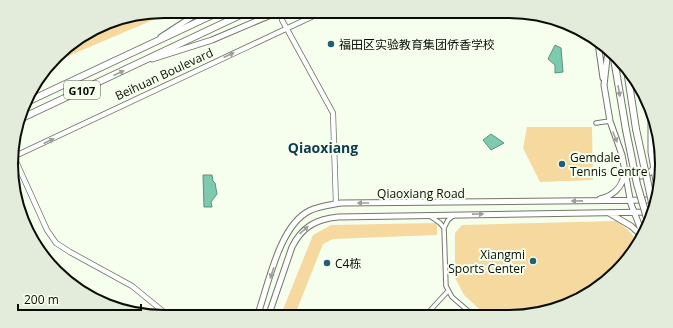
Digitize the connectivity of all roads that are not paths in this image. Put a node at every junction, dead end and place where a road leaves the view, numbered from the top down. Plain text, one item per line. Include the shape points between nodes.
1 (190, 18) edge
2 (204, 18) edge
3 (234, 18) edge
4 (263, 18) edge
5 (308, 18) edge
6 (282, 20) tunnel mouth
7 (286, 28) junction
8 (159, 39) junction
9 (599, 49) edge
10 (607, 56) edge
11 (143, 62) junction
12 (615, 64) edge
13 (629, 81) edge
14 (604, 86) junction
15 (33, 99) edge
16 (26, 116) edge
17 (610, 121) junction
18 (596, 123) dead end
19 (651, 131) edge
20 (18, 155) edge
21 (652, 155) junction
22 (655, 162) edge
23 (18, 166) edge
24 (624, 168) junction
25 (654, 168) junction
26 (655, 174) edge
27 (651, 195) edge
28 (630, 200) junction
29 (650, 200) edge
30 (591, 201) junction
31 (438, 203) junction
32 (452, 203) junction
33 (336, 204) junction
34 (604, 212) junction
35 (634, 212) junction
36 (647, 212) edge
37 (438, 214) junction
38 (454, 214) junction
39 (646, 214) edge
40 (425, 215) junction
41 (444, 228) junction
42 (640, 229) edge
43 (638, 231) edge
44 (448, 292) junction
45 (161, 310) edge
46 (259, 310) edge
47 (270, 310) edge
48 (431, 310) edge
49 (467, 310) edge

1 - 8 main road
2 - 8 highway, G107
3 - 11 highway, Beihuan Boulevard / G107
4 - 11 main road via 212,40
5 - 7 street, Beihuan Boulevard
6 - 7 street
20 -> 7 street, Beihuan Boulevard
7 - 33 street via 334,113
8 - 15 highway, G107
9 - 14 main road
10 - 14 main road
16 -> 11 highway, Beihuan Boulevard / G107
12 -> 39 highway, bridge via 637,184
13 - 27 highway, bridge via 636,129
14 - 17 main road
17 - 18 street
17 -> 24 main road
19 - 21 main road
21 - 22 main road
21 - 25 main road
23 - 45 street via 47,230 56,243 132,286
24 - 25 main road via 630,174 640,176 648,174
24 - 28 main road
24 - 30 main road via 623,180 617,189 605,198
25 - 26 main road
28 - 29 main road, Qiaoxiang Road
28 - 30 main road, Qiaoxiang Road
28 - 35 main road
30 -> 32 main road, Qiaoxiang Road
31 - 32 main road, Qiaoxiang Road
31 -> 33 main road, Qiaoxiang Road
31 - 37 main road
32 - 38 main road
33 -> 46 main road, Qiaoxiang Road via 308,211 289,230
34 - 35 main road, Qiaoxiang Road
38 -> 34 main road, Qiaoxiang Road
34 - 43 main road via 624,220
35 - 36 main road, Qiaoxiang Road
35 - 42 main road
37 - 38 main road, Qiaoxiang Road
37 - 40 main road, Qiaoxiang Road
38 - 41 street
40 - 41 street via 436,219
47 -> 40 main road, Qiaoxiang Road via 292,247 298,236 312,223 323,218
41 - 44 street
44 - 48 street
44 - 49 street

